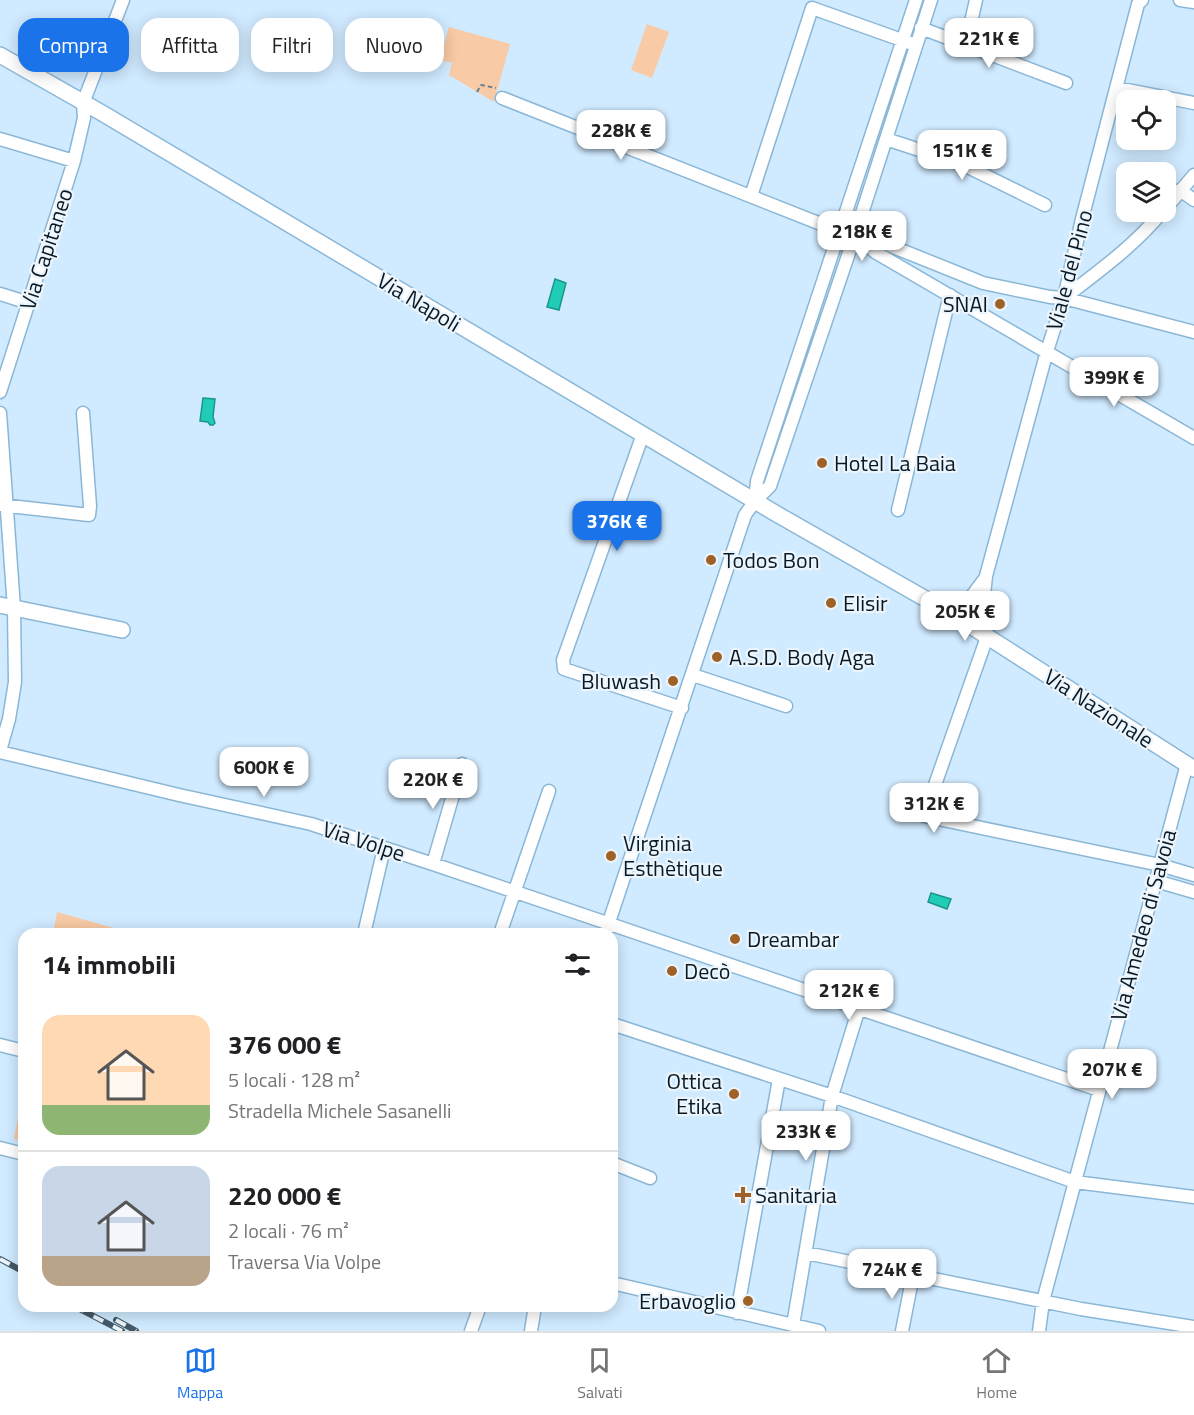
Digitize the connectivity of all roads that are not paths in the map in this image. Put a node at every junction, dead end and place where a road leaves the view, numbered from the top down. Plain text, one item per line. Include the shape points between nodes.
1 (916, 0) edge
2 (931, 0) edge
3 (976, 0) edge
4 (1142, 0) edge
5 (1180, 0) edge
6 (121, 2) edge
7 (1194, 2) edge
8 (921, 28) junction
9 (902, 40) junction
10 (966, 44) junction
11 (916, 45) junction
12 (0, 56) edge
13 (1066, 83) dead end
14 (1117, 88) junction
15 (498, 93) road end
16 (84, 103) junction
17 (1194, 103) edge
18 (0, 139) edge
19 (886, 139) junction
20 (74, 161) junction
21 (1194, 175) edge
22 (1180, 190) junction
23 (1176, 195) edge
24 (751, 196) junction
25 (1194, 200) edge
26 (1045, 205) dead end
27 (1153, 222) edge
28 (839, 231) junction
29 (855, 236) junction
30 (0, 294) edge
31 (950, 295) junction
32 (1064, 298) junction
33 (29, 303) junction
34 (1194, 332) edge
35 (1047, 351) junction
36 (0, 392) edge
37 (0, 413) edge
38 (83, 413) dead end
39 (643, 434) junction
40 (1194, 438) edge
41 (755, 501) junction
42 (3, 505) edge
43 (898, 510) dead end
44 (5, 565) edge
45 (986, 576) junction
46 (7, 607) edge
47 (952, 614) junction
48 (122, 630) dead end
49 (987, 637) junction
50 (693, 675) junction
51 (786, 706) dead end
52 (682, 708) junction
53 (0, 751) edge
54 (462, 764) dead end
55 (1191, 767) edge
56 (549, 791) dead end
57 (384, 848) junction
58 (433, 864) junction
59 (1160, 865) junction
60 (1194, 875) edge
61 (1156, 881) junction
62 (515, 892) junction
63 (1194, 892) edge
64 (365, 928) edge
65 (502, 928) edge
66 (605, 928) edge
67 (607, 928) edge
68 (618, 932) edge
69 (859, 1008) junction
70 (618, 1026) edge
71 (0, 1046) edge
72 (18, 1050) edge
73 (779, 1079) junction
74 (1099, 1090) junction
75 (832, 1096) junction
76 (0, 1148) edge
77 (18, 1152) edge
78 (618, 1165) edge
79 (650, 1178) dead end
80 (1075, 1182) junction
81 (1194, 1197) edge
82 (806, 1253) junction
83 (913, 1275) junction
84 (618, 1284) edge
85 (1043, 1301) junction
86 (478, 1312) edge
87 (534, 1312) edge
88 (737, 1313) junction
89 (794, 1325) junction
90 (1194, 1327) edge
91 (812, 1330) edge
92 (471, 1331) edge
93 (531, 1331) edge
94 (902, 1331) edge
95 (1039, 1331) edge

1 - 9 street
2 - 8 street
3 - 10 street
4 - 14 street, Viale del Pino
5 - 7 street
6 - 16 street, Via Capitaneo
8 - 10 street
8 - 11 street
9 - 11 street
9 - 24 street via 812,8
9 - 28 street
10 - 13 street
11 - 19 street
12 - 16 street, Via Napoli
14 - 17 street
14 - 32 street, Viale del Pino
15 - 24 street
16 - 20 street, Via Capitaneo
16 - 39 street, Via Napoli
18 - 20 street
19 - 26 street via 950,160
19 - 29 street
20 - 33 street, Via Capitaneo
21 - 22 street
22 - 23 street
22 - 25 street
24 - 28 street
27 - 32 street
28 - 29 street
28 - 41 street via 757,481
29 - 31 street via 875,252
29 - 32 street via 881,242 983,283
29 - 41 street via 770,486
30 - 33 street
31 - 35 street
31 - 43 street
32 - 34 street
32 - 35 street, Viale del Pino
33 - 36 street, Via Capitaneo
35 - 40 street
35 - 45 street, Viale del Pino
37 - 42 street
38 - 42 street via 89,515
39 - 41 street, Via Napoli
39 - 52 street via 563,660 564,669
41 - 47 street, Via Nazionale
41 - 50 street via 745,515
42 - 44 street
44 - 46 street
45 - 47 street, Viale del Pino
45 - 49 street, Viale del Pino via 983,604
46 - 48 street
46 - 53 street via 15,682
47 - 49 street, Via Nazionale
49 - 55 street, Via Nazionale
49 - 59 street via 924,816
50 - 51 street
50 - 52 street
52 - 67 street
53 - 57 street, Via Volpe via 311,824
54 - 58 street
55 - 59 street, Via Amedeo di Savoia
56 - 62 street
57 - 58 street, Via Volpe
57 - 64 street
58 - 62 street, Via Volpe
59 - 60 street
59 - 61 street, Via Amedeo di Savoia
61 - 63 street
61 - 74 street, Via Amedeo di Savoia
62 - 65 street
62 - 66 street, Via Volpe
68 - 69 street, Via Volpe
69 - 74 street, Via Volpe
69 - 75 street
70 - 73 street
71 - 72 street
73 - 75 street
73 - 88 street
74 - 80 street, Via Amedeo di Savoia
75 - 80 street
75 - 82 street
76 - 77 street
78 - 79 street
80 - 81 street
80 - 85 street, Via Amedeo di Savoia
82 - 83 street
82 - 89 street
83 - 85 street
83 - 94 street
84 - 88 street
85 - 90 street
85 - 95 street, Via Amedeo di Savoia
86 - 92 street
87 - 93 street
88 - 89 street
89 - 91 street

